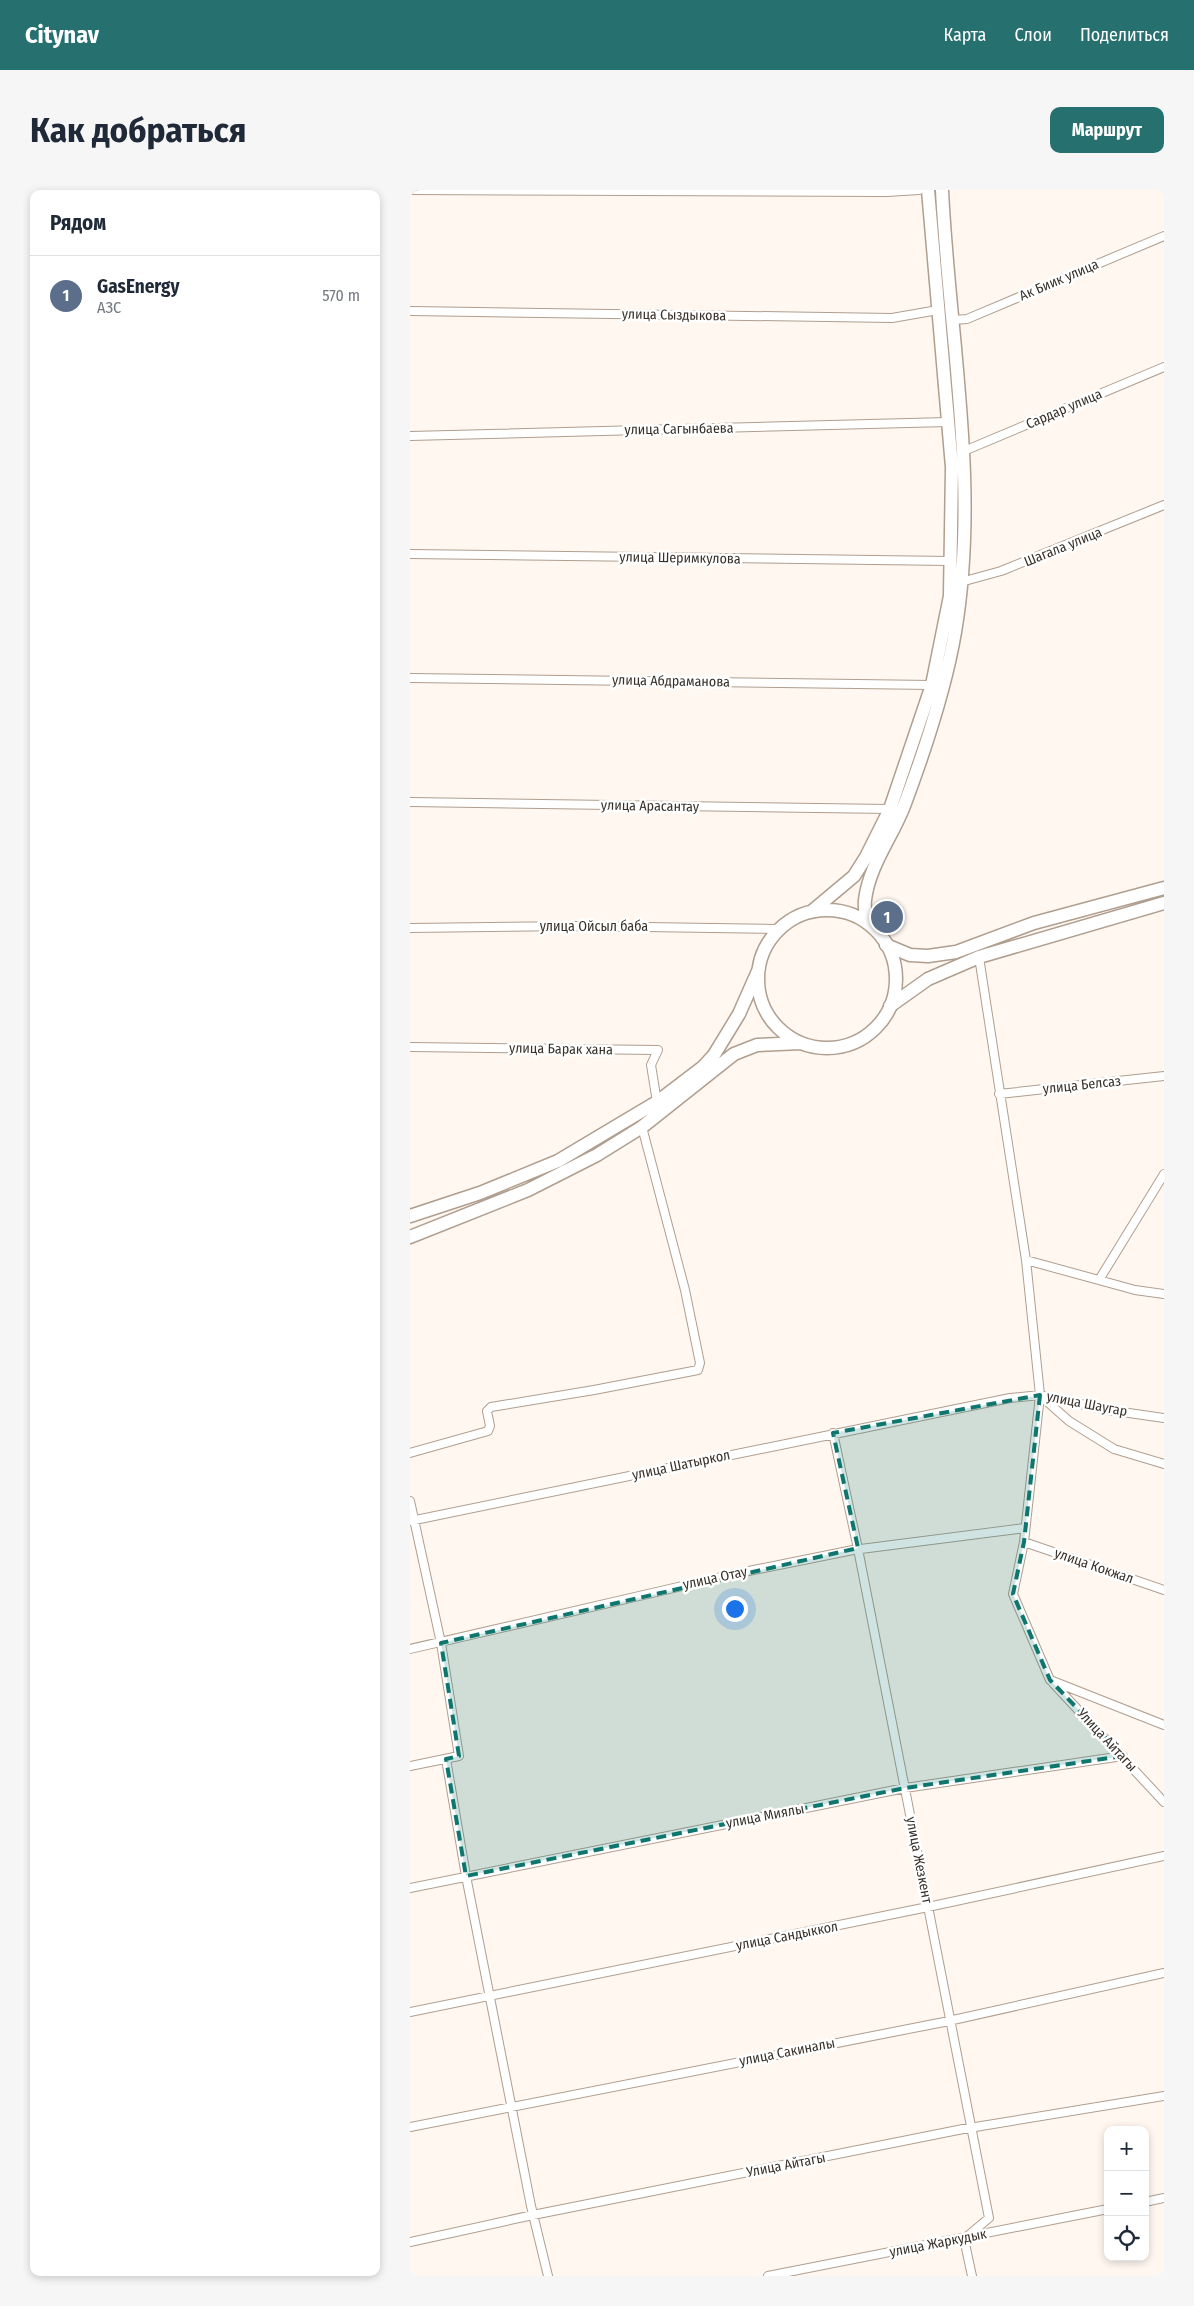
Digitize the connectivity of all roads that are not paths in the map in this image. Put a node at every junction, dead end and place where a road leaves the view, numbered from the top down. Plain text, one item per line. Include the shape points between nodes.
1 (410, 190) edge
2 (919, 190) edge
3 (928, 190) edge
4 (942, 190) edge
5 (1164, 236) edge
6 (938, 310) junction
7 (410, 311) edge
8 (953, 320) junction
9 (1164, 367) edge
10 (948, 422) junction
11 (410, 436) edge
12 (964, 451) junction
13 (1164, 505) edge
14 (410, 554) edge
15 (950, 561) junction
16 (960, 582) junction
17 (410, 678) edge
18 (932, 685) junction
19 (410, 802) edge
20 (890, 809) junction
21 (1164, 888) edge
22 (1164, 903) edge
23 (812, 912) junction
24 (867, 923) junction
25 (410, 928) edge
26 (779, 929) junction
27 (886, 945) junction
28 (979, 957) junction
29 (758, 971) junction
30 (890, 1006) junction
31 (801, 1043) junction
32 (410, 1047) edge
33 (1164, 1076) edge
34 (999, 1094) junction
35 (657, 1102) junction
36 (642, 1126) junction
37 (1164, 1174) edge
38 (410, 1216) edge
39 (410, 1237) edge
40 (1026, 1260) junction
41 (1099, 1280) junction
42 (1164, 1294) edge
43 (1040, 1395) junction
44 (951, 1408) joint
45 (1164, 1418) edge
46 (833, 1433) junction
47 (410, 1453) edge
48 (1164, 1464) edge
49 (410, 1501) edge
50 (413, 1520) edge
51 (1025, 1528) junction
52 (1024, 1542) junction
53 (858, 1549) junction
54 (1164, 1590) edge
55 (441, 1643) junction
56 (410, 1649) edge
57 (1050, 1680) junction
58 (1164, 1725) edge
59 (1123, 1756) junction
60 (446, 1759) junction
61 (410, 1766) edge
62 (905, 1788) junction
63 (1164, 1802) edge
64 (1164, 1856) edge
65 (466, 1876) junction
66 (410, 1888) edge
67 (928, 1907) junction
68 (1164, 1972) edge
69 (490, 1996) junction
70 (410, 2012) edge
71 (950, 2020) junction
72 (1164, 2096) edge
73 (511, 2106) junction
74 (410, 2127) edge
75 (971, 2128) junction
76 (1164, 2198) edge
77 (1149, 2201) edge
78 (1104, 2210) edge
79 (533, 2215) junction
80 (964, 2239) junction
81 (410, 2242) edge
82 (548, 2276) edge
83 (768, 2276) edge
84 (972, 2276) edge

1 - 2 street
3 - 6 main road
4 - 8 main road
5 - 8 street, Ак Биик улица via 967,320
6 - 7 street, улица Сыздыкова via 892,318
6 - 10 main road
8 - 12 main road
9 - 12 street, Сардар улица
10 - 11 street, улица Сагынбаева
10 - 15 main road via 952,467
12 - 16 main road
13 - 16 street, Шагала улица via 1001,571
14 - 15 street, улица Шеримкулова
15 - 18 main road via 950,596
16 - 24 main road via 955,632 945,675 904,807 868,887 864,902
17 - 18 street, улица Абдраманова
18 - 20 main road
19 - 20 street, улица Арасантау
20 - 23 main road via 854,876
21 - 27 main road via 1034,923 956,952 910,955
22 - 28 main road
23 - 24 main road via 831,910 850,914
23 - 26 main road via 794,918
24 - 27 main road
25 - 26 street, улица Ойсыл баба
26 - 29 main road via 765,948
27 - 30 main road via 895,971 896,986
28 - 30 main road via 928,979
28 - 34 street, Улица Айтагы
29 - 31 main road via 759,993 767,1014 782,1031
29 - 35 main road via 739,1014 714,1055
30 - 31 main road via 879,1024 863,1038 843,1046 822,1048
31 - 36 main road via 757,1045 734,1054
32 - 35 street, улица Барак хана via 658,1050 651,1065
33 - 34 street, улица Белсаз
34 - 40 street, Улица Айтагы
35 - 38 main road via 558,1161 480,1193
36 - 39 main road via 597,1155 528,1190
36 - 47 street via 685,1290 700,1363 698,1370 491,1407 486,1411 488,1431
37 - 41 street
40 - 41 street
40 - 43 street, Улица Айтагы
41 - 42 street
43 - 44 street, улица Шаугар
43 - 45 street, улица Шаугар
43 - 48 street via 1068,1421 1114,1449
43 - 51 street, Улица Айтагы
44 - 46 street, улица Шатыркол
46 - 50 street, улица Шатыркол
46 - 53 street, улица Жезкент
49 - 50 street
50 - 55 street
51 - 52 street, Улица Айтагы
51 - 53 street, улица Отау
52 - 54 street, улица Кокжал
52 - 57 street, Улица Айтагы via 1013,1594
53 - 55 street, улица Отау via 734,1574
53 - 62 street, улица Жезкент
55 - 56 street, улица Отау
55 - 60 street via 459,1756
57 - 58 street
57 - 59 street, Улица Айтагы
59 - 62 street, улица Миялы
59 - 63 street, Улица Айтагы
60 - 61 street
60 - 65 street
62 - 65 street, улица Миялы
62 - 67 street, улица Жезкент
64 - 67 street, улица Сандыккол
65 - 66 street, улица Миялы
65 - 69 street
67 - 69 street, улица Сандыккол
67 - 71 street, улица Жезкент
68 - 71 street, улица Сакиналы
69 - 70 street, улица Сандыккол
69 - 73 street
71 - 73 street, улица Сакиналы
71 - 75 street, улица Жезкент
72 - 75 street, Улица Айтагы
73 - 74 street, улица Сакиналы
73 - 79 street
75 - 79 street, Улица Айтагы
75 - 80 street, улица Жезкент via 989,2218
76 - 77 street
78 - 80 street, улица Жаркудык
79 - 81 street, Улица Айтагы
79 - 82 street
80 - 83 street, улица Жаркудык
80 - 84 street

